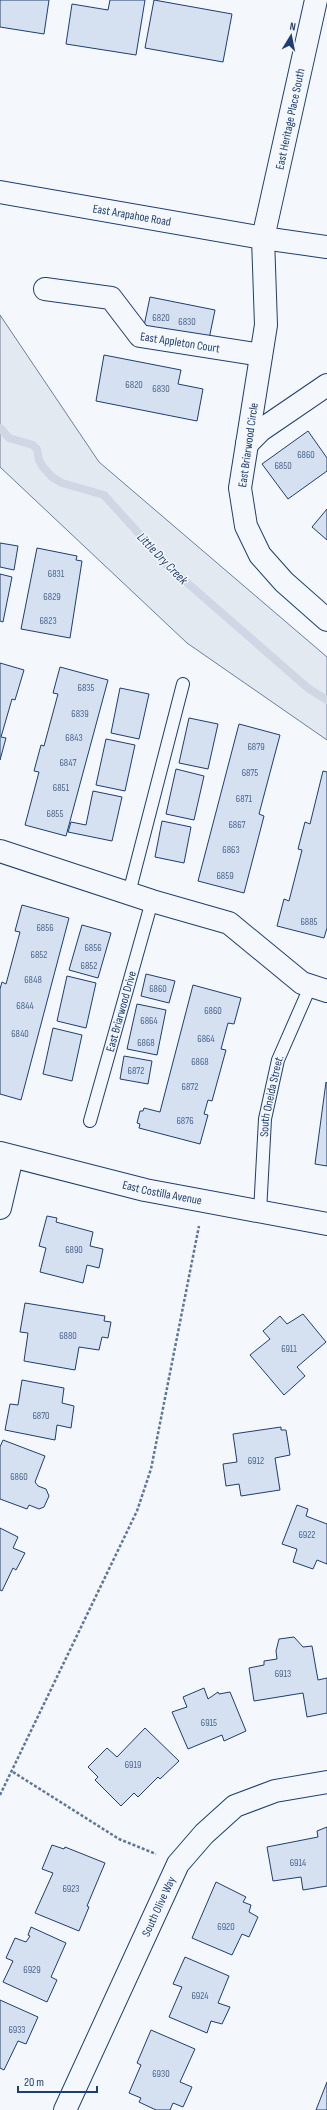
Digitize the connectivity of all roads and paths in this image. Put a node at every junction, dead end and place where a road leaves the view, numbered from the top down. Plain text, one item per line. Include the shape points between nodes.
1 (316, 0) edge
2 (0, 192) edge
3 (263, 238) junction
4 (327, 247) edge
5 (327, 254) edge
6 (45, 289) dead end
7 (261, 355) junction
8 (327, 385) edge
9 (247, 444) junction
10 (327, 620) edge
11 (183, 684) dead end
12 (0, 851) edge
13 (129, 893) junction
14 (152, 902) junction
15 (318, 989) edge
16 (90, 1121) dead end
17 (6, 1155) edge
18 (204, 1202) junction
19 (0, 1208) edge
20 (260, 1212) junction
21 (327, 1224) edge
22 (13, 1772) junction
23 (327, 1782) edge
24 (0, 1795) edge
25 (178, 1864) junction
26 (65, 2110) edge

1 - 3 street, East Heritage Place South
2 - 3 street, East Arapahoe Road
3 - 4 street, East Arapahoe Road
3 - 5 street, East Arapahoe Road
3 - 7 street, East Briarwood Circle via 266,325
6 - 7 street, East Appleton Court via 111,298 140,336
7 - 9 street, East Briarwood Circle
8 - 9 street via 261,430
9 - 10 street, East Briarwood Circle via 240,488 246,526 260,555 279,577
11 - 13 lane
12 - 13 street
13 - 14 street
14 - 15 street via 229,923 302,983
14 - 16 lane, East Briarwood Drive
15 - 20 lane, South Oneida Street. via 278,1060 265,1119
17 - 18 street, East Costilla Avenue
17 - 19 street
18 - 20 street, East Costilla Avenue
18 - 22 path via 150,1468 137,1511
20 - 21 street, East Costilla Avenue
22 - 24 path
22 - 25 path via 119,1839
23 - 25 street, South Olive Way via 275,1790 235,1806 204,1834
25 - 26 street, South Olive Way

